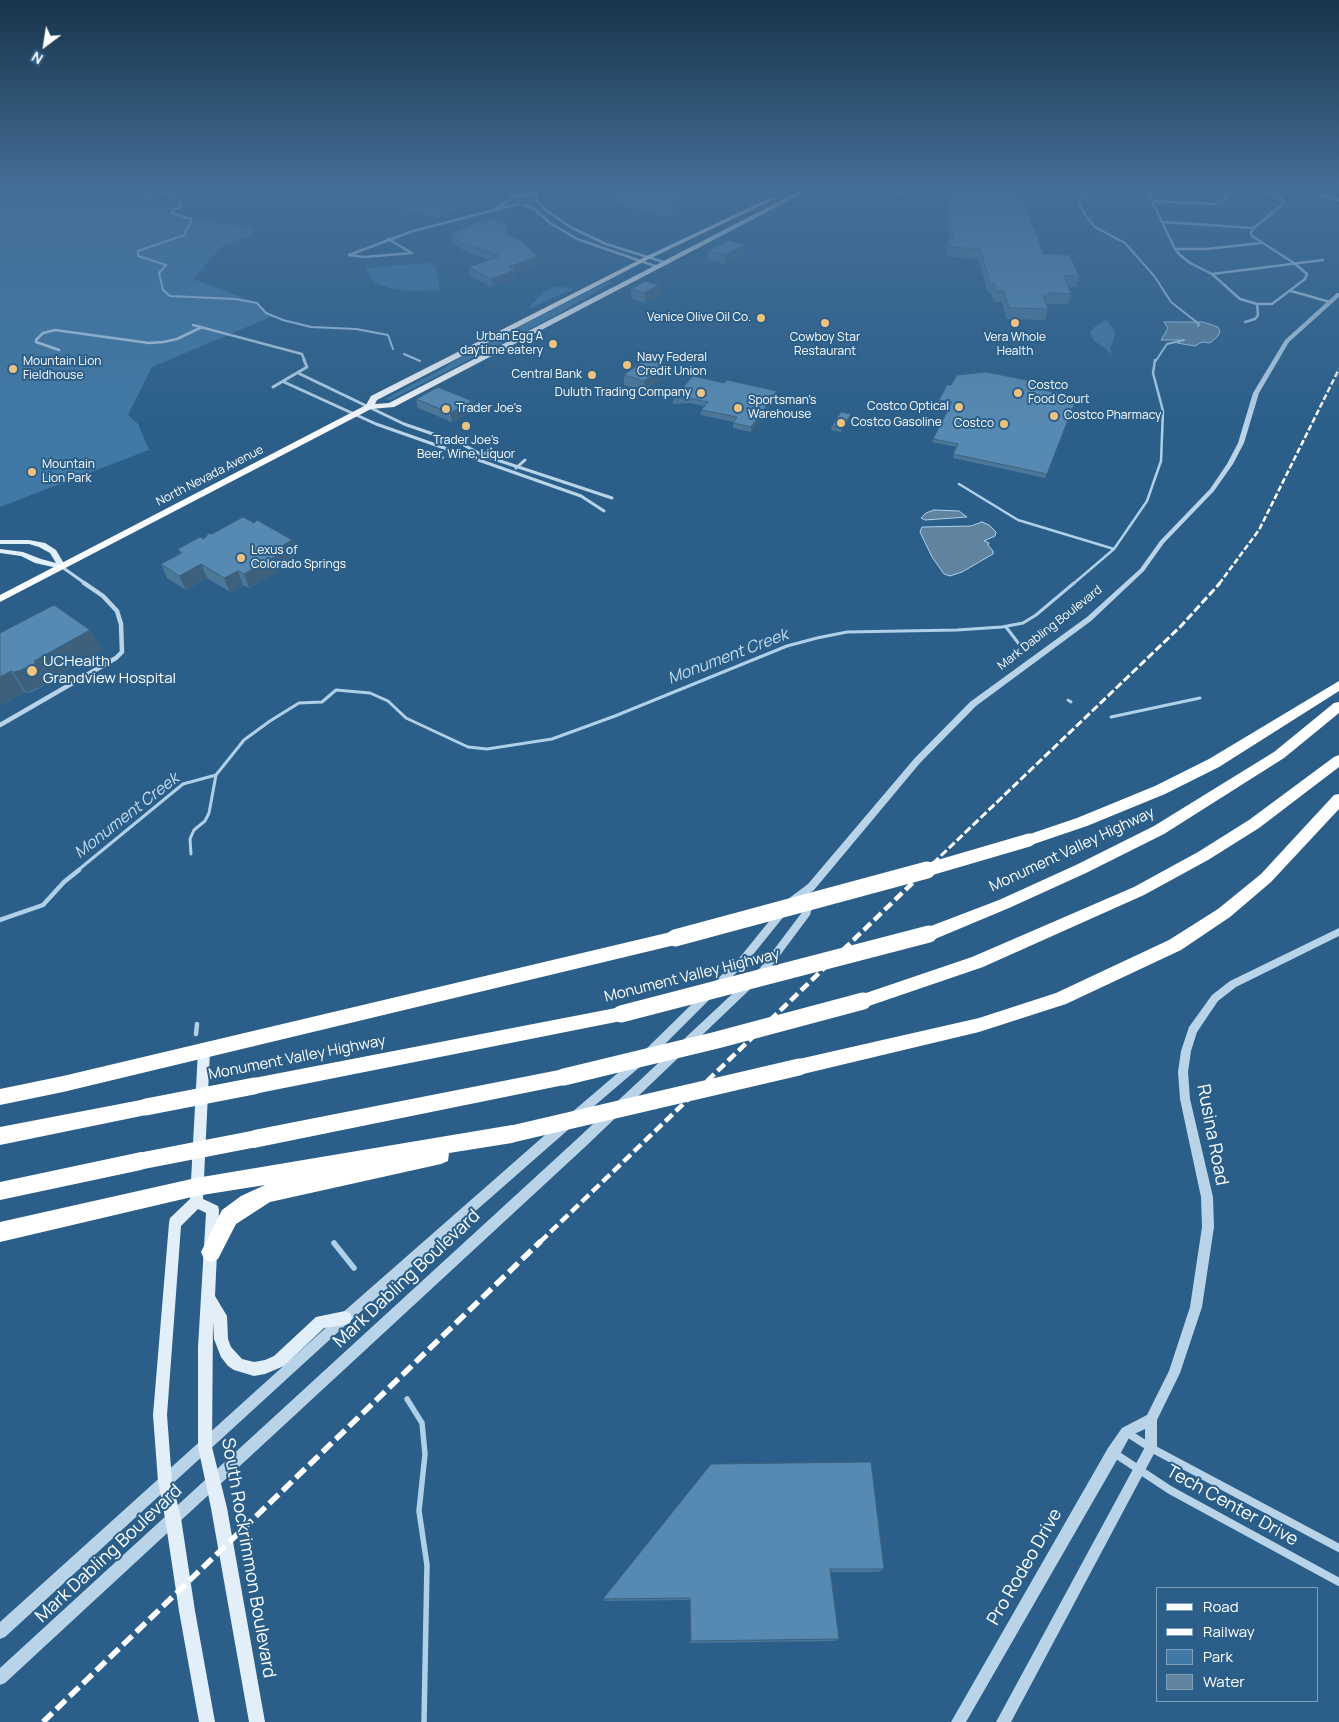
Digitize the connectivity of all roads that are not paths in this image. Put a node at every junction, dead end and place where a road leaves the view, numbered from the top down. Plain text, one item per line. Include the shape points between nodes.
1 (625, 269) edge
2 (653, 269) edge
3 (1203, 269) edge
4 (1247, 269) edge
5 (1303, 269) edge
6 (1212, 274) junction
7 (1291, 291) junction
8 (1339, 294) edge
9 (1330, 302) junction
10 (1257, 304) junction
11 (1245, 322) dead end
12 (193, 324) dead end
13 (202, 327) junction
14 (59, 350) dead end
15 (298, 373) junction
16 (284, 382) junction
17 (273, 387) dead end
18 (369, 407) junction
19 (355, 415) junction
20 (491, 449) dead end
21 (482, 455) junction
22 (476, 460) junction
23 (526, 460) dead end
24 (517, 467) junction
25 (511, 472) junction
26 (612, 498) dead end
27 (604, 511) dead end
28 (0, 542) edge
29 (0, 551) edge
30 (62, 567) junction
31 (0, 599) edge
32 (1339, 685) edge
33 (1339, 706) edge
34 (0, 725) edge
35 (1339, 760) edge
36 (1339, 799) edge
37 (812, 887) junction
38 (1339, 932) edge
39 (204, 1051) junction
40 (0, 1097) edge
41 (0, 1136) edge
42 (474, 1144) junction
43 (0, 1191) edge
44 (196, 1195) junction
45 (0, 1232) edge
46 (210, 1252) junction
47 (208, 1298) junction
48 (346, 1318) junction
49 (1151, 1419) junction
50 (1126, 1432) junction
51 (205, 1447) junction
52 (1151, 1448) junction
53 (1113, 1453) junction
54 (1139, 1471) junction
55 (165, 1481) junction
56 (214, 1482) junction
57 (174, 1518) junction
58 (1339, 1548) edge
59 (1339, 1582) edge
60 (0, 1632) edge
61 (0, 1678) edge
62 (207, 1722) edge
63 (257, 1722) edge
64 (958, 1722) edge
65 (1003, 1722) edge

1 - 18 main road, North Nevada Avenue via 374,398
2 - 18 main road, North Nevada Avenue via 391,405
3 - 6 street
4 - 6 street
5 - 7 street via 1307,276
6 - 10 street via 1236,297
7 - 9 street
7 - 10 street via 1276,303
8 - 9 street, Mark Dabling Boulevard
9 - 37 street, Mark Dabling Boulevard via 1287,341 1256,393 1241,443 1230,464 1212,490 1162,542 1142,570 1088,619 973,704 924,754
10 - 11 street via 1258,315
12 - 13 street
13 - 14 street via 177,339 156,343 55,330 43,333 36,340
13 - 15 street via 302,354 307,367
15 - 16 street
15 - 18 street
16 - 17 street
16 - 19 street
18 - 19 main road, North Nevada Avenue
18 - 21 street
19 - 22 street
19 - 30 main road, North Nevada Avenue
20 - 21 street
21 - 22 street
21 - 24 street
22 - 25 street
23 - 24 street
24 - 25 street
24 - 26 street
25 - 27 street via 581,496
28 - 30 main road via 42,545 53,552
29 - 30 main road via 23,554
30 - 31 main road, North Nevada Avenue
30 - 34 street via 103,596 117,611 122,652
32 - 39 highway, bridge via 1214,763 1160,790 1029,840 675,938
33 - 41 highway, Monument Valley Highway, bridge via 1279,755 1159,830 1082,869 929,934 621,1014
35 - 43 highway, bridge via 1254,824 1139,891 977,962 863,1001 564,1076
36 - 42 highway, bridge via 1266,878 1224,913 1175,945 1060,999 979,1025
37 - 48 street, Mark Dabling Boulevard via 790,902 744,959 660,1043
37 - 56 street, Mark Dabling Boulevard via 806,912 763,971 581,1144
38 - 49 street, Rusina Road via 1233,984 1215,998 1193,1030 1183,1072 1184,1099 1207,1197 1208,1227 1196,1307 1174,1373
39 - 40 highway
39 - 44 main road
42 - 44 highway
42 - 46 highway via 267,1193 229,1217
44 - 45 highway
44 - 46 main road, South Rockrimmon Boulevard via 213,1210
44 - 55 main road via 175,1223 160,1415
46 - 47 main road, South Rockrimmon Boulevard
47 - 48 main road via 220,1316 221,1339 226,1352 239,1365 254,1369 279,1361 321,1322
47 - 51 main road, South Rockrimmon Boulevard
48 - 51 street, Mark Dabling Boulevard
49 - 50 street
49 - 52 street, Rusina Road
50 - 52 street, Tech Center Drive
50 - 53 street, Pro Rodeo Drive
51 - 55 street, Mark Dabling Boulevard
51 - 56 main road, South Rockrimmon Boulevard
52 - 54 street
52 - 58 street, Tech Center Drive
53 - 54 street, Tech Center Drive
53 - 64 street, Pro Rodeo Drive
54 - 59 street, Tech Center Drive
54 - 65 street
55 - 57 main road
55 - 60 street, Mark Dabling Boulevard
56 - 57 street, Mark Dabling Boulevard
56 - 63 main road, South Rockrimmon Boulevard
57 - 61 street, Mark Dabling Boulevard
57 - 62 main road

